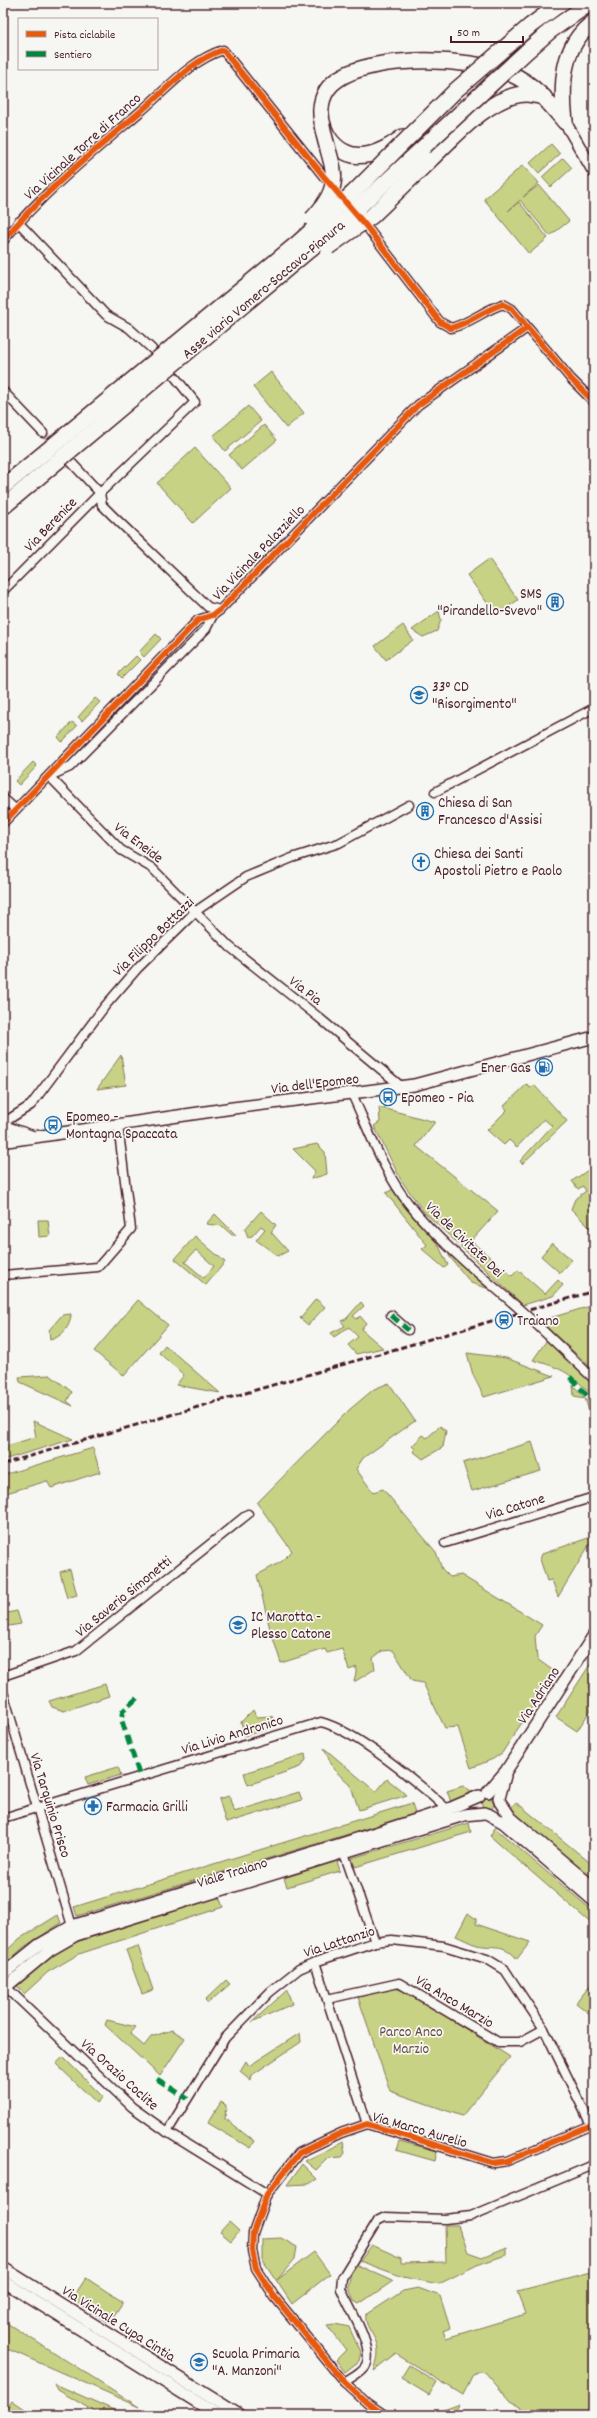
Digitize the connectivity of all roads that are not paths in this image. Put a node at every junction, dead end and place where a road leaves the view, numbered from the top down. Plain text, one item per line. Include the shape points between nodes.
1 (561, 3) edge
2 (590, 3) edge
3 (594, 22) edge
4 (544, 97) junction
5 (565, 122) junction
6 (322, 125) junction
7 (419, 126) junction
8 (594, 172) edge
9 (325, 178) dead end
10 (18, 222) junction
11 (366, 226) dead end
12 (3, 241) edge
13 (263, 272) junction
14 (263, 292) junction
15 (527, 328) junction
16 (152, 349) dead end
17 (175, 377) dead end
18 (3, 391) edge
19 (594, 402) edge
20 (43, 433) tunnel mouth
21 (71, 462) dead end
22 (3, 487) edge
23 (100, 493) junction
24 (3, 507) edge
25 (3, 591) edge
26 (217, 613) junction
27 (594, 708) edge
28 (50, 776) junction
29 (435, 792) dead end
30 (3, 798) edge
31 (410, 805) dead end
32 (15, 809) junction
33 (3, 822) edge
34 (196, 911) junction
35 (594, 1037) edge
36 (402, 1087) junction
37 (352, 1094) junction
38 (5, 1125) edge
39 (118, 1125) junction
40 (35, 1137) junction
41 (5, 1143) edge
42 (3, 1275) edge
43 (391, 1315) dead end
44 (408, 1330) dead end
45 (3, 1371) edge
46 (3, 1375) edge
47 (594, 1379) edge
48 (594, 1497) edge
49 (248, 1514) dead end
50 (444, 1543) dead end
51 (594, 1635) edge
52 (3, 1676) edge
53 (3, 1692) edge
54 (5, 1705) edge
55 (506, 1772) junction
56 (484, 1794) junction
57 (500, 1800) junction
58 (38, 1808) junction
59 (448, 1810) junction
60 (486, 1814) junction
61 (3, 1818) edge
62 (343, 1848) junction
63 (594, 1888) edge
64 (594, 1901) edge
65 (74, 1931) junction
66 (375, 1942) junction
67 (315, 1962) junction
68 (3, 1974) edge
69 (4, 1986) edge
70 (327, 1999) junction
71 (544, 2029) junction
72 (367, 2124) junction
73 (593, 2127) edge
74 (167, 2132) junction
75 (594, 2162) edge
76 (267, 2194) junction
77 (3, 2268) edge
78 (3, 2280) edge
79 (344, 2382) junction
80 (218, 2415) edge
81 (239, 2415) edge
82 (385, 2415) edge

1 - 7 highway, Asse viario Vomero-Soccavo-Pianura, bridge via 525,30
2 - 14 highway, Asse viario Vomero-Soccavo-Pianura, bridge via 527,51 346,219
3 - 5 highway via 574,43 566,62 563,82
4 - 5 highway
4 - 6 highway via 530,84 494,67 439,61 372,65 353,70 338,78 327,89 322,100
4 - 14 highway, bridge via 525,94 515,96 495,104 473,119 372,216
5 - 8 main road
6 - 7 highway, bridge via 336,146 354,155 372,154 387,149
6 - 13 highway, bridge via 335,172 334,187 322,210
7 - 13 highway, Asse viario Vomero-Soccavo-Pianura, bridge via 353,192
9 - 10 street, Via Vicinale Torre di Franco via 223,50 213,53 192,67 49,191
10 - 12 street, Via Vicinale Torre di Franco
10 - 16 street via 106,315 129,328
11 - 15 street via 440,322 451,328 459,326 489,308 503,304 512,309
13 - 22 highway, Asse viario Vomero-Soccavo-Pianura, bridge
14 - 24 highway, Asse viario Vomero-Soccavo-Pianura, bridge
15 - 19 street
15 - 26 street, Via Vicinale Palazziello via 418,405
17 - 23 street, Via Berenice via 195,402
18 - 20 street
21 - 23 street
23 - 25 street, Via Berenice
23 - 26 street via 102,505 176,578
26 - 28 street, Via Vicinale Palazziello via 206,629 70,767
26 - 28 street, Via Vicinale Palazziello via 198,620 63,758
27 - 29 street
28 - 32 street, Via Vicinale Palazziello
28 - 34 street, Via Eneide via 121,850 152,868
30 - 32 street
31 - 34 street, Via Filippo Bottazzi via 339,843 292,858 246,877
32 - 33 street, Via Vicinale Palazziello
34 - 36 street, Via Pia via 230,947
34 - 38 street, Via Filippo Bottazzi via 138,968 105,1006 31,1104
35 - 36 main road, Via dell'Epomeo
36 - 37 main road, Via dell'Epomeo
37 - 39 main road, Via dell'Epomeo
37 - 47 street, Via de Civitate Dei, bridge via 394,1182 409,1204 442,1240 515,1304
38 - 40 main road, Via dell'Epomeo
38 - 41 main road via 9,1134
39 - 40 main road, Via dell'Epomeo
39 - 42 street via 131,1228 98,1267
40 - 41 main road, Via dell'Epomeo
43 - 44 street
45 - 46 street
48 - 50 street, Via Catone
49 - 52 street, Via Saverio Simonetti via 76,1651
51 - 55 main road, Via Adriano
53 - 54 street, Via Tarquinio Prisco
54 - 58 street, Via Tarquinio Prisco
55 - 56 main road, Via Adriano
55 - 57 main road, Via Adriano
56 - 57 main road via 495,1794
56 - 59 main road, Viale Traiano
56 - 60 main road via 478,1807
57 - 60 main road via 496,1811
57 - 63 main road via 511,1818
58 - 59 street, Via Livio Andronico via 321,1722 333,1725 374,1752
58 - 61 street, Via Livio Andronico
58 - 65 street, Via Tarquinio Prisco
59 - 62 main road, Viale Traiano
60 - 62 main road, Viale Traiano via 464,1815
60 - 64 main road via 508,1827
62 - 65 main road, Viale Traiano
62 - 66 street
65 - 68 main road, Viale Traiano via 39,1945
65 - 69 main road, Viale Traiano
66 - 67 street, Via Lattanzio
66 - 71 street, Via Lattanzio via 416,1942 444,1946 487,1959 505,1970
67 - 70 street
67 - 74 street, Via Lattanzio via 299,1969 270,1992 226,2038
69 - 74 street, Via Orazio Coclite via 118,2095
70 - 71 street, Via Anco Marzio via 399,1983 498,2042 520,2042
70 - 72 street
71 - 73 street, Via Lattanzio
72 - 73 street, Via Marco Aurelio via 494,2163 507,2161
72 - 76 street, Via Marco Aurelio via 299,2153
74 - 76 street, Via Orazio Coclite
75 - 79 street via 591,2166 471,2216 385,2217 377,2222 342,2278 341,2288 367,2345 369,2357 366,2366
76 - 79 street, Via Marco Aurelio via 253,2233 252,2251 256,2268 274,2296
77 - 81 main road, Via Vicinale Cupa Cintia
78 - 80 main road, Via Vicinale Cupa Cintia
79 - 82 street, Via Marco Aurelio via 367,2404

